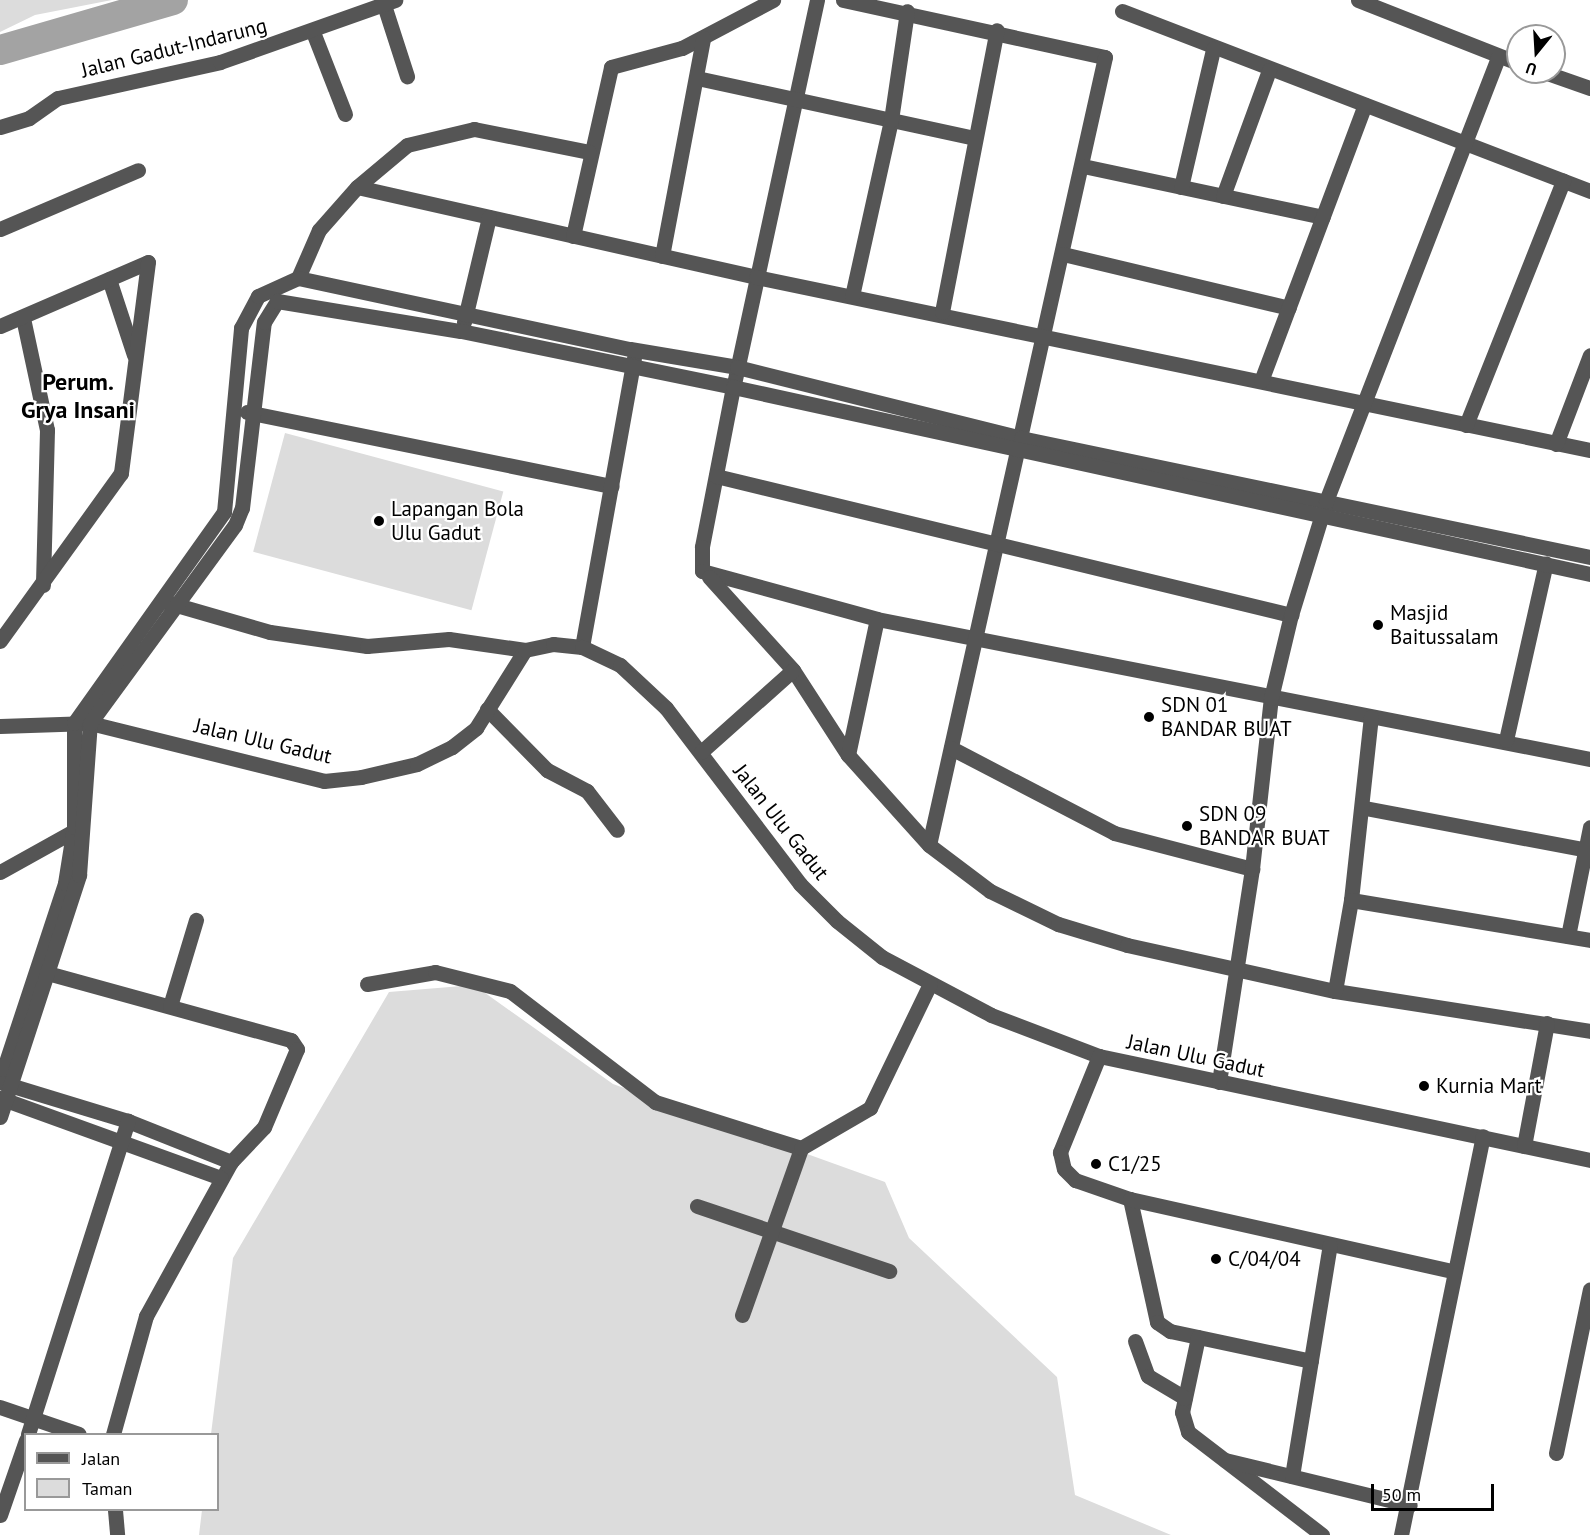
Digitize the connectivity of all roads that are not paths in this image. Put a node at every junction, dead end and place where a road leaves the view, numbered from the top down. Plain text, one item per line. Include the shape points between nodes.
1 (773, 0) edge
2 (817, 0) edge
3 (843, 0) edge
4 (1358, 0) edge
5 (390, 2) edge
6 (908, 11) junction
7 (1122, 11) dead end
8 (997, 30) junction
9 (313, 32) junction
10 (703, 38) junction
11 (1213, 49) junction
12 (1499, 56) junction
13 (1506, 59) edge
14 (1269, 70) junction
15 (408, 76) dead end
16 (697, 78) junction
17 (1566, 80) edge
18 (1590, 88) edge
19 (794, 97) junction
20 (1365, 105) junction
21 (345, 114) dead end
22 (891, 120) junction
23 (0, 127) edge
24 (975, 138) junction
25 (1466, 146) junction
26 (590, 152) junction
27 (1083, 166) junction
28 (138, 170) dead end
29 (1563, 181) junction
30 (357, 187) junction
31 (1181, 187) junction
32 (1590, 191) edge
33 (1223, 196) junction
34 (489, 217) junction
35 (1323, 217) junction
36 (0, 229) edge
37 (573, 236) junction
38 (1063, 254) junction
39 (662, 256) junction
40 (756, 277) junction
41 (298, 278) junction
42 (110, 279) junction
43 (852, 296) junction
44 (1289, 308) junction
45 (942, 312) junction
46 (466, 313) junction
47 (23, 318) junction
48 (0, 326) edge
49 (461, 330) junction
50 (1045, 334) junction
51 (635, 350) junction
52 (1590, 355) edge
53 (135, 358) junction
54 (737, 367) junction
55 (633, 368) junction
56 (1261, 381) junction
57 (733, 387) junction
58 (1366, 405) junction
59 (236, 410) junction
60 (255, 414) junction
61 (1466, 425) junction
62 (1020, 444) junction
63 (1556, 444) junction
64 (1590, 450) edge
65 (716, 476) junction
66 (612, 486) junction
67 (1324, 508) junction
68 (994, 542) junction
69 (1590, 557) edge
70 (1546, 563) junction
71 (1590, 574) edge
72 (707, 576) junction
73 (43, 585) junction
74 (168, 603) junction
75 (1291, 615) junction
76 (877, 619) junction
77 (974, 640) junction
78 (0, 641) edge
79 (582, 648) junction
80 (525, 650) junction
81 (793, 670) junction
82 (1271, 698) junction
83 (487, 709) junction
84 (1371, 717) junction
85 (74, 723) junction
86 (90, 723) junction
87 (0, 726) edge
88 (1506, 740) junction
89 (951, 748) junction
90 (700, 752) junction
91 (848, 755) junction
92 (1590, 759) edge
93 (1365, 808) junction
94 (1590, 826) edge
95 (79, 827) junction
96 (617, 830) dead end
97 (929, 845) junction
98 (1587, 850) junction
99 (1252, 870) junction
100 (0, 872) edge
101 (1351, 900) junction
102 (196, 920) dead end
103 (1568, 936) junction
104 (1590, 940) edge
105 (42, 971) junction
106 (1238, 973) junction
107 (367, 984) dead end
108 (930, 984) junction
109 (1335, 991) junction
110 (170, 1006) junction
111 (1547, 1023) junction
112 (1590, 1031) edge
113 (1099, 1056) junction
114 (1219, 1082) junction
115 (4, 1083) edge
116 (3, 1099) edge
117 (0, 1117) edge
118 (128, 1121) junction
119 (1482, 1136) junction
120 (121, 1138) junction
121 (1524, 1146) junction
122 (801, 1148) junction
123 (1590, 1160) edge
124 (231, 1162) junction
125 (221, 1178) junction
126 (1130, 1199) junction
127 (697, 1206) dead end
128 (770, 1228) junction
129 (1330, 1245) junction
130 (889, 1271) dead end
131 (1453, 1271) junction
132 (1590, 1289) edge
133 (742, 1315) dead end
134 (1198, 1337) junction
135 (1135, 1341) dead end
136 (1311, 1361) junction
137 (1185, 1398) junction
138 (0, 1407) edge
139 (33, 1419) junction
140 (27, 1433) edge
141 (77, 1433) edge
142 (113, 1433) edge
143 (24, 1446) edge
144 (1556, 1453) dead end
145 (1216, 1458) junction
146 (1292, 1476) junction
147 (1410, 1505) junction
148 (115, 1511) edge
149 (0, 1515) edge
150 (117, 1535) edge
151 (1322, 1535) edge
152 (1401, 1535) edge

1 - 10 street
2 - 19 street
3 - 6 street
4 - 12 street
5 - 9 street, Jalan Gadut-Indarung
5 - 15 street
6 - 8 street
6 - 22 street
7 - 11 street
8 - 24 street
8 - 27 street via 1104,54
9 - 21 street
9 - 23 street, Jalan Gadut-Indarung via 220,62 58,98 29,118
10 - 16 street
10 - 26 street via 614,64
11 - 14 street
11 - 31 street
12 - 13 street
12 - 25 street
14 - 20 street
14 - 33 street
16 - 19 street
16 - 39 street
17 - 18 street
19 - 22 street
19 - 40 street
20 - 25 street
20 - 35 street
22 - 24 street
22 - 43 street
24 - 45 street
25 - 29 street
25 - 58 street
26 - 30 street via 497,131 451,131 407,145
26 - 37 street
27 - 31 street
27 - 38 street
28 - 36 street
29 - 32 street
29 - 61 street
30 - 34 street
30 - 41 street via 319,230
31 - 33 street
33 - 35 street
34 - 37 street
34 - 46 street
35 - 44 street
37 - 39 street
38 - 44 street
38 - 50 street
39 - 40 street
40 - 43 street
40 - 54 street
41 - 46 street
41 - 59 street via 258,296 248,310 241,327
42 - 47 street
42 - 53 street
42 - 53 street via 148,262
43 - 45 street
44 - 56 street
45 - 50 street
46 - 49 street
46 - 51 street
47 - 48 street
47 - 73 street via 47,430
49 - 55 street
49 - 60 street via 278,301 264,322
50 - 56 street
50 - 62 street
51 - 54 street
51 - 55 street
52 - 63 street
53 - 73 street via 133,410 121,473
54 - 57 street
54 - 62 street
55 - 57 street
55 - 66 street
56 - 58 street
57 - 62 street
57 - 65 street
58 - 61 street
58 - 67 street
59 - 60 street
59 - 74 street via 224,512
60 - 66 street
60 - 74 street via 235,525
61 - 63 street
62 - 67 street
62 - 68 street
63 - 64 street
65 - 68 street
65 - 72 street via 699,563
66 - 79 street
67 - 69 street
67 - 70 street
67 - 75 street
68 - 75 street
68 - 77 street
70 - 71 street
70 - 88 street
72 - 76 street
72 - 81 street
73 - 78 street
74 - 80 street via 270,632 367,646 449,639
74 - 85 street
74 - 86 street
75 - 82 street
76 - 77 street
76 - 91 street
77 - 82 street
77 - 89 street
79 - 80 street, Jalan Ulu Gadut via 554,644
79 - 90 street, Jalan Ulu Gadut via 638,681
80 - 83 street, Jalan Ulu Gadut
81 - 90 street
81 - 91 street
82 - 84 street
82 - 99 street
83 - 86 street, Jalan Ulu Gadut via 476,728 452,747 417,764 324,781
83 - 96 street via 547,770 587,791
84 - 88 street
84 - 93 street
85 - 86 street, Jalan Ulu Gadut
85 - 87 street, Jalan Ulu Gadut
85 - 95 street
86 - 95 street
88 - 92 street
89 - 97 street
89 - 99 street via 1114,833
90 - 108 street, Jalan Ulu Gadut via 807,891 882,957
91 - 97 street
93 - 98 street
93 - 101 street
94 - 98 street
95 - 100 street
95 - 105 street via 79,875
97 - 106 street via 990,891 1058,924
98 - 103 street
99 - 106 street
101 - 103 street
101 - 109 street
102 - 110 street
103 - 104 street
105 - 110 street
105 - 115 street
106 - 109 street
106 - 114 street
107 - 122 street via 435,972 510,991 655,1102
108 - 113 street, Jalan Ulu Gadut via 991,1016
108 - 122 street via 870,1108
109 - 111 street
110 - 124 street via 296,1043 297,1055 264,1127
111 - 112 street
111 - 121 street
113 - 114 street, Jalan Ulu Gadut
113 - 126 street via 1060,1152 1064,1169 1075,1180
114 - 119 street, Jalan Ulu Gadut
115 - 116 street
115 - 118 street
116 - 117 street
116 - 120 street
118 - 120 street
118 - 124 street
119 - 121 street, Jalan Ulu Gadut
119 - 131 street
120 - 125 street
120 - 139 street
121 - 123 street, Jalan Ulu Gadut
122 - 128 street
124 - 125 street
125 - 142 street via 146,1316
126 - 129 street
126 - 134 street via 1152,1312 1163,1327
127 - 128 street
128 - 130 street
128 - 133 street
129 - 131 street
129 - 136 street
131 - 147 street
132 - 144 street
134 - 136 street
134 - 137 street
135 - 137 street via 1148,1376
136 - 146 street
137 - 145 street via 1183,1423
138 - 139 street
139 - 140 street
139 - 141 street
143 - 149 street
145 - 146 street
145 - 151 street
146 - 147 street
147 - 152 street
148 - 150 street

